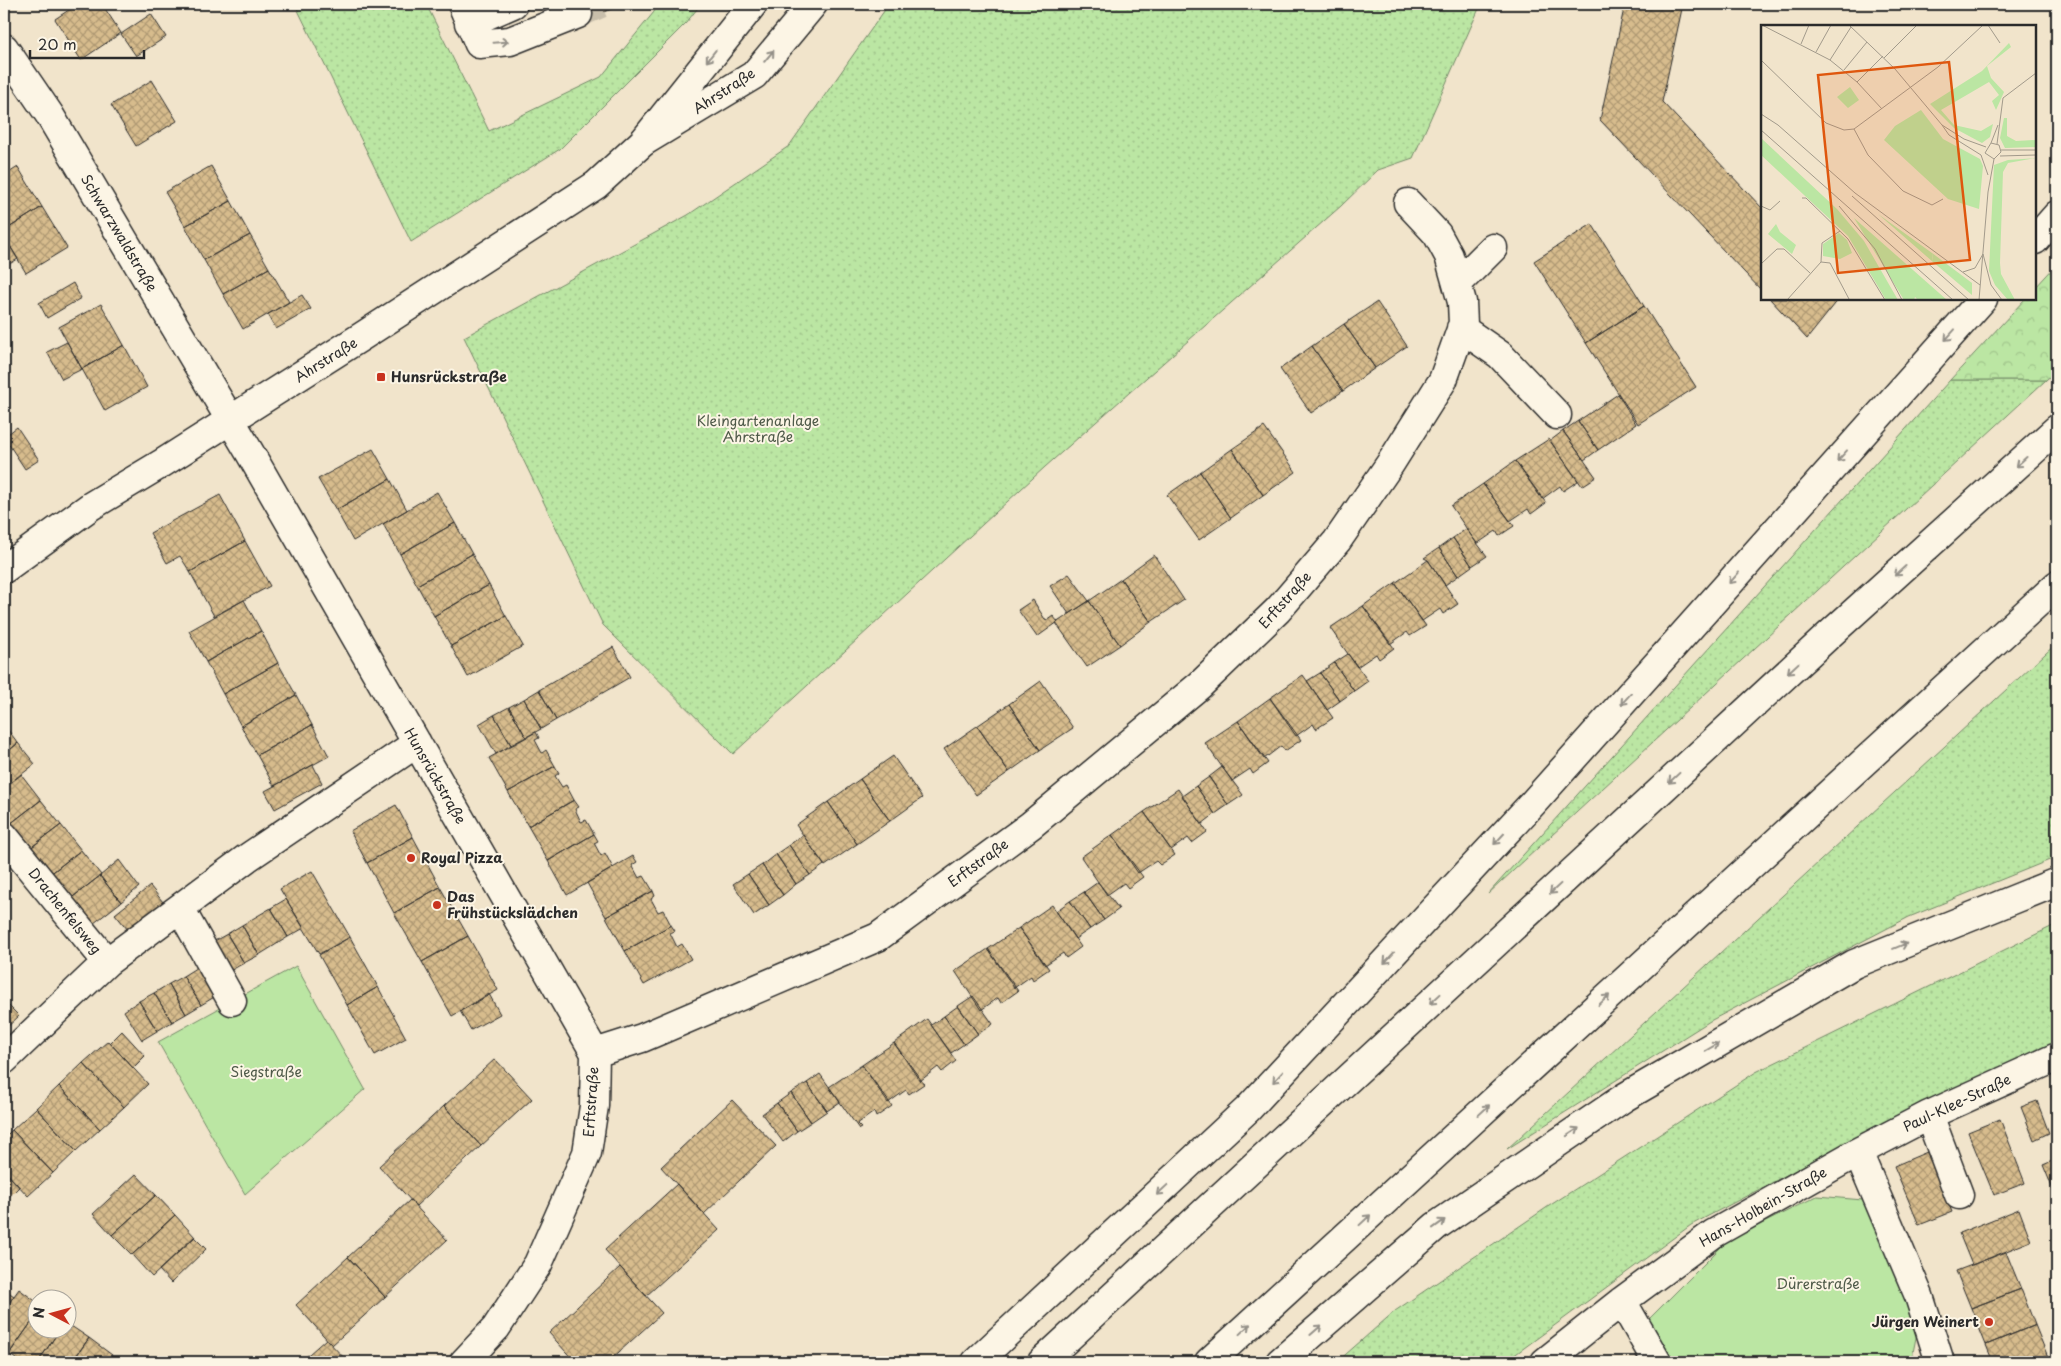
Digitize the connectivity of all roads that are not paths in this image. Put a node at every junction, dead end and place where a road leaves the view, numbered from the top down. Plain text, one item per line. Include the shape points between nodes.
1 (514, 4) edge
2 (752, 4) edge
3 (813, 4) edge
4 (466, 14) edge
5 (578, 14) tunnel mouth
6 (4, 48) edge
7 (644, 142) junction
8 (1408, 203) dead end
9 (2057, 215) edge
10 (2036, 239) edge
11 (1493, 248) dead end
12 (1457, 284) junction
13 (1982, 300) edge
14 (1461, 328) junction
15 (1557, 415) dead end
16 (231, 420) junction
17 (2057, 429) edge
18 (4, 569) edge
19 (2057, 585) edge
20 (417, 743) junction
21 (4, 836) edge
22 (2057, 882) edge
23 (180, 908) junction
24 (107, 962) junction
25 (232, 1001) dead end
26 (595, 1053) junction
27 (2057, 1058) edge
28 (4, 1060) edge
29 (1929, 1115) junction
30 (1858, 1152) junction
31 (1959, 1195) dead end
32 (1622, 1301) junction
33 (464, 1362) edge
34 (976, 1362) edge
35 (1042, 1362) edge
36 (1209, 1362) edge
37 (1280, 1362) edge
38 (1545, 1362) edge
39 (1657, 1362) edge
40 (1940, 1362) edge

1 - 4 main road
2 -> 7 main road, Ahrstraße
7 -> 3 main road, Ahrstraße via 754,75
4 -> 5 main road via 479,44 510,41
6 - 16 main road, Schwarzwaldstraße via 49,114
7 - 16 main road, Ahrstraße via 596,185
8 - 12 main road, Erftstraße via 1437,234 1449,256
9 - 10 main road
11 - 12 main road
12 - 14 main road, Erftstraße via 1462,302
13 -> 34 main road via 1533,803 1248,1109
14 - 15 main road via 1500,355
14 - 26 main road, Erftstraße via 1444,380 1337,541 1278,610 1200,685 1031,825 878,936 642,1038
16 - 18 main road, Ahrstraße via 91,506
16 - 20 main road, Hunsrückstraße
17 -> 35 main road via 1829,635
36 -> 19 main road
20 - 23 main road via 247,858
20 - 26 main road, Hunsrückstraße
21 - 24 main road, Drachenfelsweg
37 -> 22 main road via 1436,1226 1625,1097 1854,964
23 - 24 main road
23 - 25 main road
24 - 28 main road
26 - 33 main road, Erftstraße via 594,1106 587,1153 538,1264 496,1328
27 - 29 main road, Paul-Klee-Straße
29 - 30 main road, Paul-Klee-Straße
29 - 31 main road
30 - 32 main road, Hans-Holbein-Straße via 1713,1234
30 - 40 main road via 1920,1296
32 - 38 main road, Hans-Holbein-Straße
32 - 39 main road

